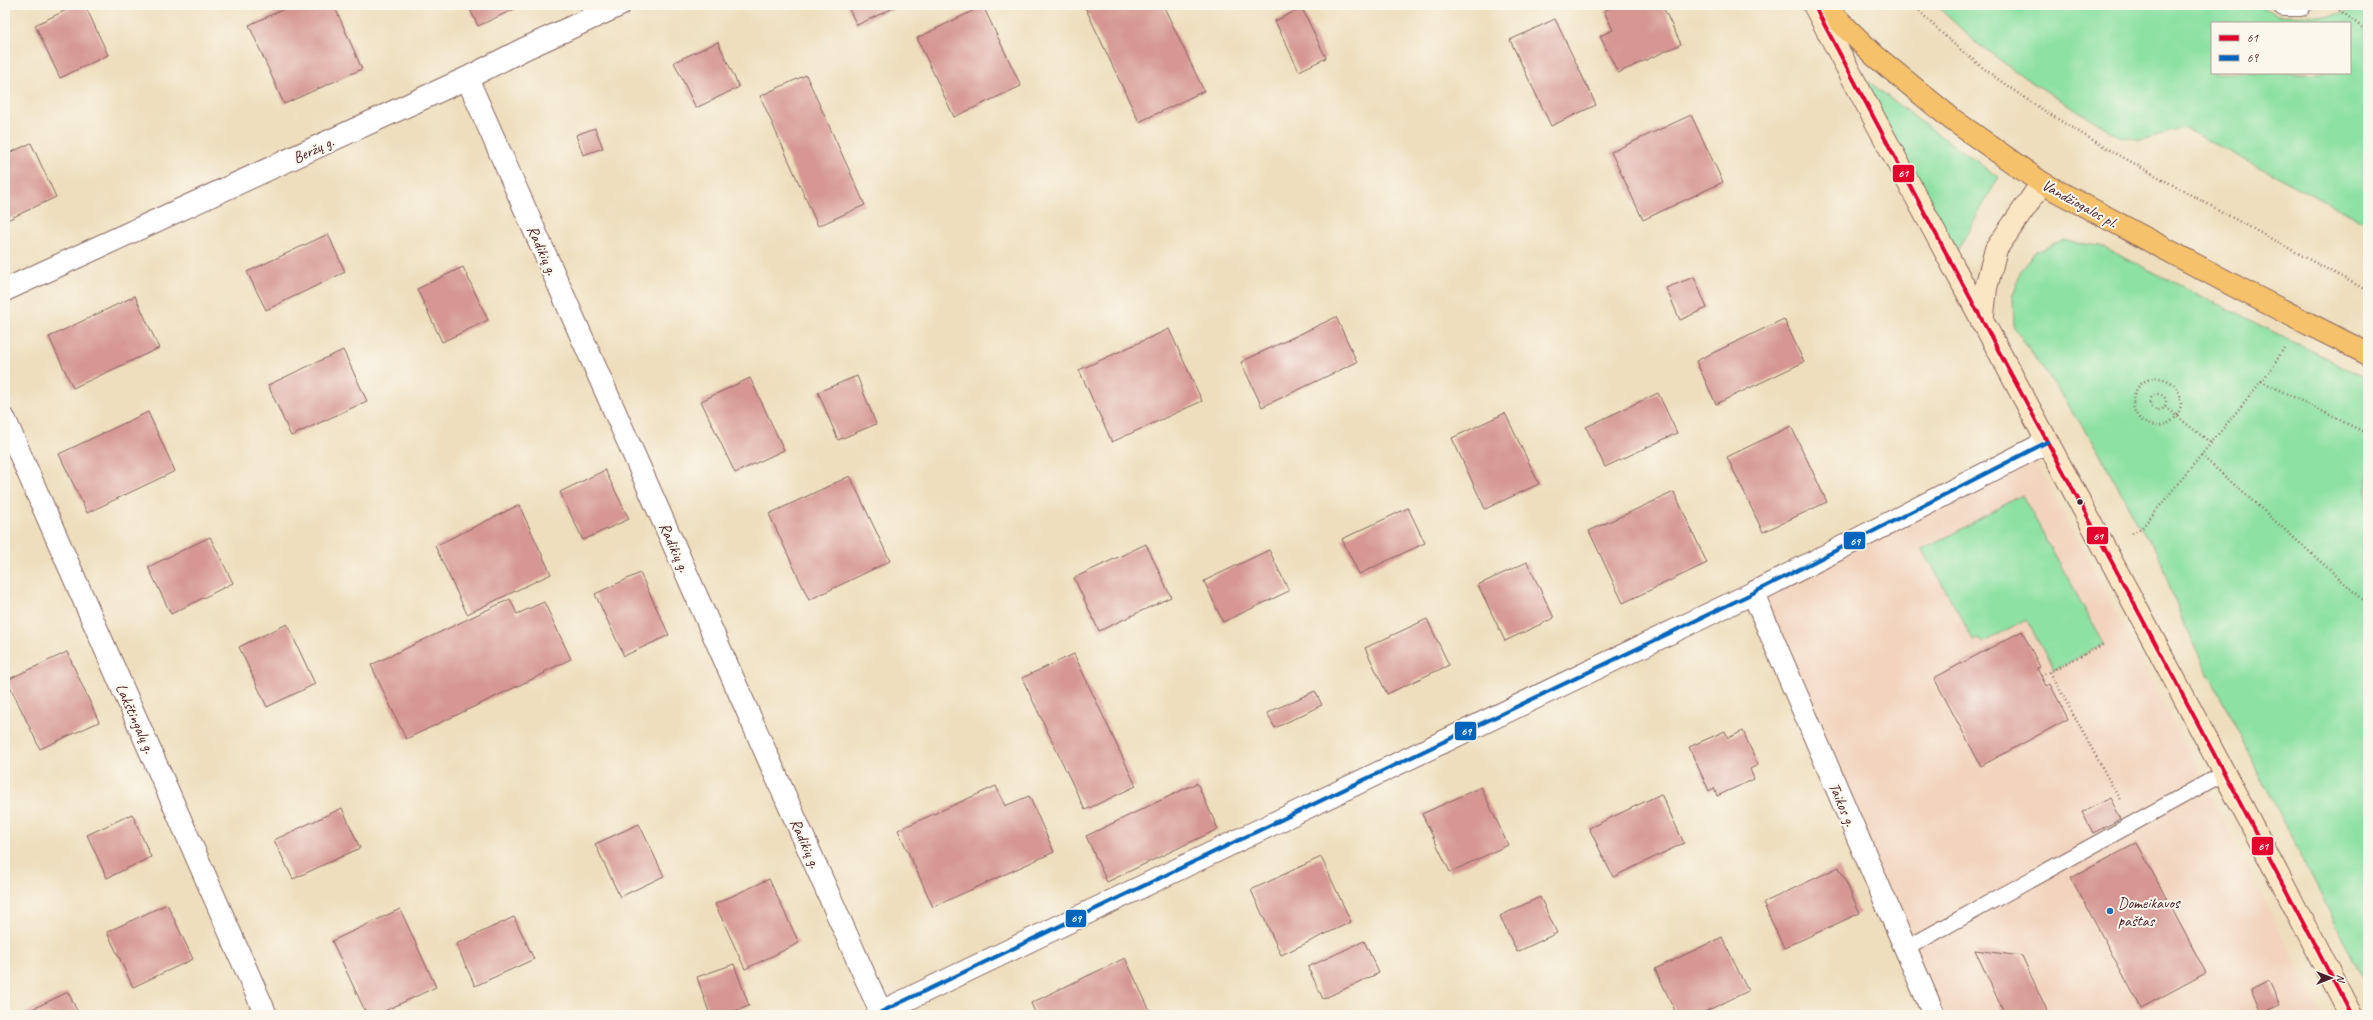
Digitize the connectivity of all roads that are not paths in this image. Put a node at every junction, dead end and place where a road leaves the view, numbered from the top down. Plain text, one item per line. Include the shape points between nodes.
1 (620, 5) edge
2 (1814, 5) edge
3 (1823, 5) edge
4 (2284, 5) edge
5 (2300, 5) edge
6 (467, 78) junction
7 (2042, 183) junction
8 (5, 290) edge
9 (1982, 323) junction
10 (2368, 354) edge
11 (5, 420) edge
12 (2047, 442) junction
13 (1753, 593) junction
14 (2226, 772) junction
15 (1905, 949) junction
16 (882, 1014) edge
17 (266, 1015) edge
18 (1934, 1015) edge
19 (2350, 1015) edge

1 - 6 street, Beržų g.
2 - 9 main road
3 - 7 main road, Vandžiogalos pl. via 1875,56 1953,120
4 - 5 street
6 - 8 street, Beržų g.
6 - 16 street, Radikių g.
7 - 9 main road via 1996,249 1986,288
7 - 10 main road, Vandžiogalos pl.
9 - 12 main road
11 - 17 street, Lakštingalų g.
12 - 13 street
12 - 14 main road
13 - 15 street, Taikos g.
13 - 16 street
14 - 15 lane
14 - 19 main road
15 - 18 street, Taikos g.

